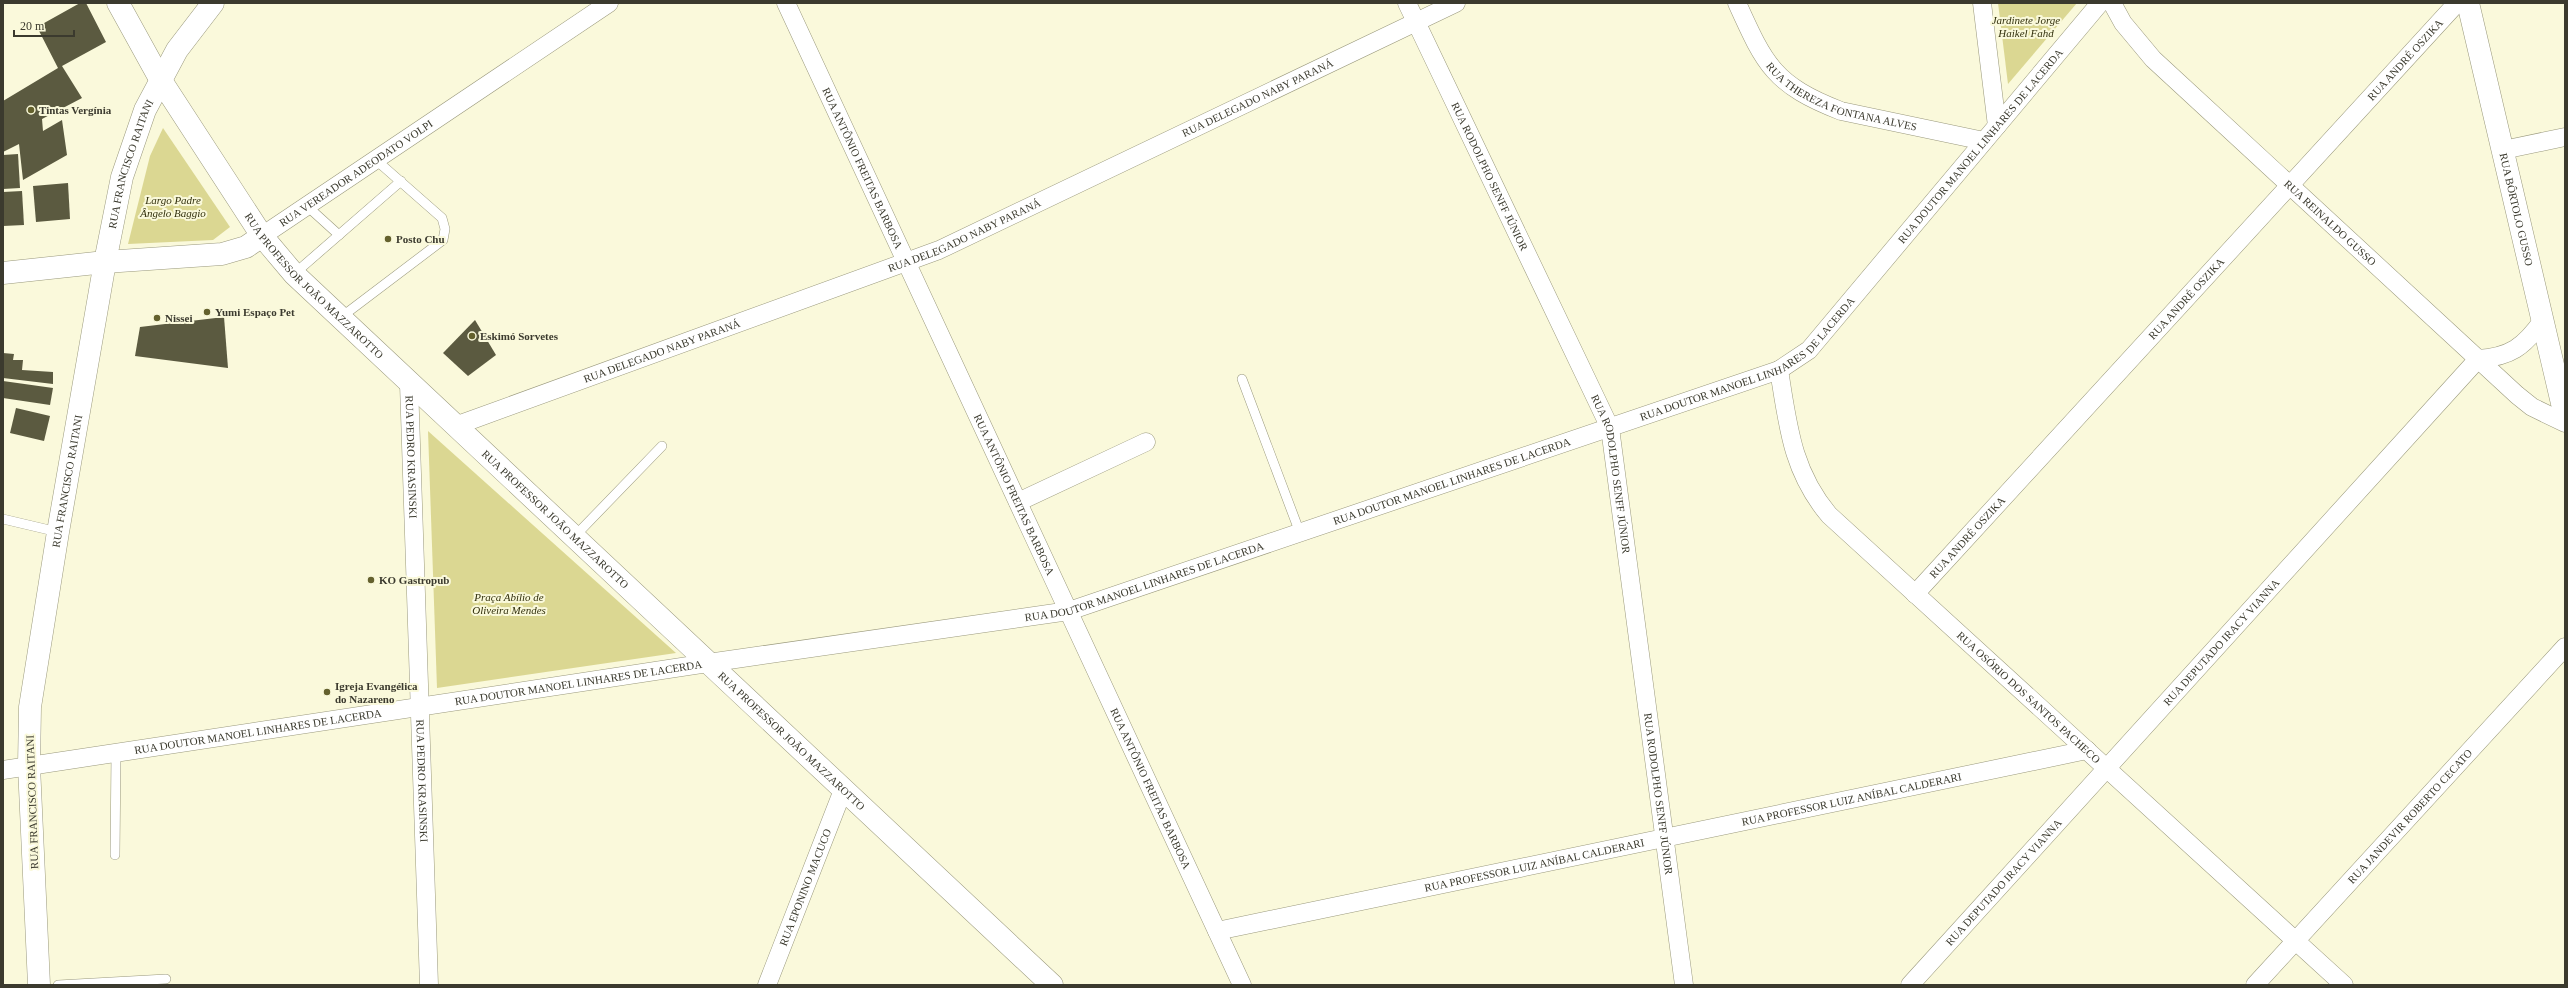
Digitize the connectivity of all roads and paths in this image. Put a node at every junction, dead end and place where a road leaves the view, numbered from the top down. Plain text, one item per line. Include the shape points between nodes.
1 (118, 3) edge
2 (213, 3) edge
3 (610, 3) edge
4 (786, 3) edge
5 (1407, 3) edge
6 (1456, 3) edge
7 (1737, 3) edge
8 (1982, 3) edge
9 (2100, 3) edge
10 (2112, 3) edge
11 (2457, 3) edge
12 (2468, 3) edge
13 (1416, 22) junction
14 (160, 79) junction
15 (1996, 126) junction
16 (2565, 137) edge
17 (1984, 142) junction
18 (2502, 150) junction
19 (376, 160) junction
20 (401, 181) junction
21 (2290, 185) junction
22 (307, 206) junction
23 (339, 235) junction
24 (262, 236) junction
25 (105, 262) junction
26 (907, 263) junction
27 (3, 273) edge
28 (294, 274) junction
29 (339, 319) junction
30 (2543, 320) junction
31 (2478, 359) junction
32 (1780, 370) junction
33 (1242, 379) dead end
34 (409, 384) junction
35 (2562, 393) edge
36 (2565, 416) edge
37 (2565, 423) edge
38 (454, 426) junction
39 (1610, 428) junction
40 (1146, 442) dead end
41 (662, 446) dead end
42 (1018, 502) junction
43 (3, 519) edge
44 (58, 532) junction
45 (1300, 533) junction
46 (573, 538) junction
47 (1915, 594) junction
48 (1069, 611) junction
49 (2565, 647) edge
50 (708, 663) junction
51 (420, 708) junction
52 (2087, 750) junction
53 (116, 753) junction
54 (29, 766) junction
55 (2106, 768) junction
56 (3, 770) edge
57 (843, 790) junction
58 (1664, 838) junction
59 (115, 855) dead end
60 (1217, 931) junction
61 (2295, 941) junction
62 (166, 979) dead end
63 (39, 985) edge
64 (58, 985) edge
65 (429, 985) edge
66 (767, 985) edge
67 (1052, 985) edge
68 (1242, 985) edge
69 (1684, 985) edge
70 (1910, 985) edge
71 (2255, 985) edge
72 (2344, 985) edge

1 - 14 street, RUA PROFESSOR JOÃO MAZZAROTTO
2 - 14 street, RUA FRANCISCO RAITANI via 177,50
3 - 19 street, RUA VEREADOR ADEODATO VOLPI
4 - 26 street, RUA ANTÔNIO FREITAS BARBOSA
5 - 13 street, RUA RODOLPHO SENFF JÚNIOR
6 - 13 street, RUA DELEGADO NABY PARANÁ
7 - 17 street, RUA THEREZA FONTANA ALVES via 1760,52 1774,72 1806,95 1841,111
8 - 15 street
9 - 15 street, RUA DOUTOR MANOEL LINHARES DE LACERDA
10 - 21 street, RUA REINALDO GUSSO via 2123,23 2153,59
11 - 21 street, RUA ANDRÉ OSZIKA
12 - 18 street, RUA BÔRTOLO GUSSO
13 - 26 street, RUA DELEGADO NABY PARANÁ via 958,242
13 - 39 street, RUA RODOLPHO SENFF JÚNIOR
14 - 24 street, RUA PROFESSOR JOÃO MAZZAROTTO
14 - 25 street, RUA FRANCISCO RAITANI via 145,110 122,177
15 - 17 street, RUA DOUTOR MANOEL LINHARES DE LACERDA
16 - 18 street
17 - 32 street, RUA DOUTOR MANOEL LINHARES DE LACERDA via 1809,350
18 - 30 street, RUA BÔRTOLO GUSSO
19 - 20 lane
19 - 22 street, RUA VEREADOR ADEODATO VOLPI
20 - 23 lane
20 - 29 lane via 442,218 445,229 443,240
21 - 31 street, RUA REINALDO GUSSO
21 - 47 street, RUA ANDRÉ OSZIKA
22 - 23 lane
22 - 24 street, RUA VEREADOR ADEODATO VOLPI
23 - 28 lane
24 - 25 street, RUA VEREADOR ADEODATO VOLPI via 246,247 229,253
24 - 28 street, RUA PROFESSOR JOÃO MAZZAROTTO
25 - 27 street, RUA VEREADOR ADEODATO VOLPI
25 - 44 street, RUA FRANCISCO RAITANI
26 - 38 street, RUA DELEGADO NABY PARANÁ
26 - 42 street, RUA ANTÔNIO FREITAS BARBOSA
28 - 29 street, RUA PROFESSOR JOÃO MAZZAROTTO
29 - 34 street, RUA PROFESSOR JOÃO MAZZAROTTO
30 - 31 street via 2523,344 2509,354 2497,358
30 - 35 street, RUA BÔRTOLO GUSSO
31 - 37 street, RUA REINALDO GUSSO via 2532,406
31 - 55 street, RUA DEPUTADO IRACY VIANNA
32 - 39 street, RUA DOUTOR MANOEL LINHARES DE LACERDA
32 - 47 street, RUA OSÓRIO DOS SANTOS PACHECO via 1791,441 1805,482 1829,515
33 - 45 lane
34 - 38 street, RUA PROFESSOR JOÃO MAZZAROTTO
34 - 51 street, RUA PEDRO KRASINSKI
35 - 36 street, RUA BÔRTOLO GUSSO
38 - 46 street, RUA PROFESSOR JOÃO MAZZAROTTO
39 - 45 street, RUA DOUTOR MANOEL LINHARES DE LACERDA
39 - 58 street, RUA RODOLPHO SENFF JÚNIOR
40 - 42 street
41 - 46 lane
42 - 48 street, RUA ANTÔNIO FREITAS BARBOSA
43 - 44 lane
44 - 54 street, RUA FRANCISCO RAITANI via 31,700
45 - 48 street, RUA DOUTOR MANOEL LINHARES DE LACERDA
46 - 50 street, RUA PROFESSOR JOÃO MAZZAROTTO
47 - 52 street, RUA OSÓRIO DOS SANTOS PACHECO
48 - 50 street, RUA DOUTOR MANOEL LINHARES DE LACERDA
48 - 60 street, RUA ANTÔNIO FREITAS BARBOSA
49 - 61 street, RUA JANDEVIR ROBERTO CECATO
50 - 51 street, RUA DOUTOR MANOEL LINHARES DE LACERDA
50 - 57 street, RUA PROFESSOR JOÃO MAZZAROTTO
51 - 53 street, RUA DOUTOR MANOEL LINHARES DE LACERDA
51 - 65 street, RUA PEDRO KRASINSKI
52 - 55 street, RUA OSÓRIO DOS SANTOS PACHECO
52 - 58 street, RUA PROFESSOR LUIZ ANÍBAL CALDERARI
53 - 54 street, RUA DOUTOR MANOEL LINHARES DE LACERDA
53 - 59 lane
54 - 56 street, RUA DOUTOR MANOEL LINHARES DE LACERDA
54 - 63 street, RUA FRANCISCO RAITANI
55 - 61 street, RUA OSÓRIO DOS SANTOS PACHECO
55 - 70 street, RUA DEPUTADO IRACY VIANNA
57 - 66 street, RUA EPONINO MACUCO
57 - 67 street, RUA PROFESSOR JOÃO MAZZAROTTO
58 - 60 street, RUA PROFESSOR LUIZ ANÍBAL CALDERARI
58 - 69 street, RUA RODOLPHO SENFF JÚNIOR
60 - 68 street, RUA ANTÔNIO FREITAS BARBOSA
61 - 71 street, RUA JANDEVIR ROBERTO CECATO
61 - 72 street, RUA OSÓRIO DOS SANTOS PACHECO
62 - 64 lane

